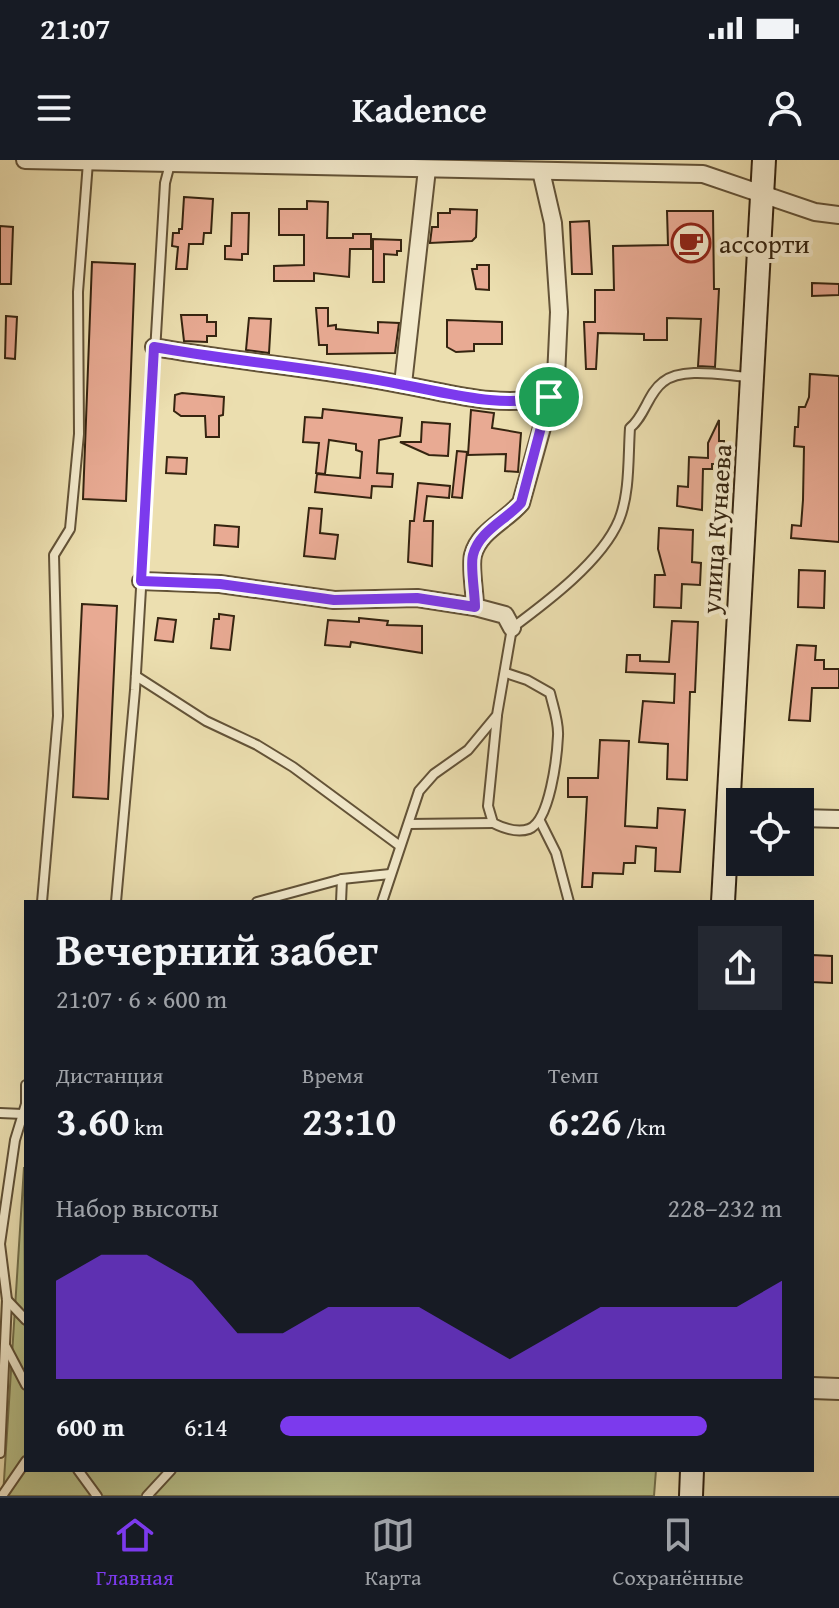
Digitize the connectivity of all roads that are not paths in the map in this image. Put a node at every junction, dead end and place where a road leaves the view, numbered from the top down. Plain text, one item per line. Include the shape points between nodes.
1 (25, 160) edge
2 (764, 160) edge
3 (88, 162) edge
4 (172, 162) edge
5 (427, 169) junction
6 (541, 171) junction
7 (762, 195) junction
8 (839, 215) edge
9 (154, 347) junction
10 (754, 377) junction
11 (403, 384) junction
12 (549, 397) junction
13 (141, 581) junction
14 (475, 607) junction
15 (512, 628) junction
16 (506, 673) junction
17 (136, 676) junction
18 (497, 715) junction
19 (734, 788) edge
20 (814, 818) edge
21 (839, 819) edge
22 (540, 821) junction
23 (493, 823) junction
24 (409, 824) junction
25 (400, 846) junction
26 (390, 874) junction
27 (726, 876) edge
28 (342, 879) junction
29 (42, 900) edge
30 (116, 900) edge
31 (264, 900) edge
32 (341, 900) edge
33 (383, 900) edge
34 (568, 900) edge
35 (723, 900) edge
36 (24, 1108) edge
37 (24, 1111) edge
38 (0, 1113) edge
39 (7, 1300) junction
40 (24, 1318) edge
41 (4, 1344) junction
42 (24, 1381) edge
43 (814, 1388) edge
44 (839, 1389) edge
45 (0, 1453) edge
46 (24, 1464) edge
47 (79, 1472) edge
48 (169, 1472) edge
49 (692, 1472) edge
50 (2, 1496) edge
51 (97, 1496) edge
52 (147, 1496) edge
53 (691, 1496) edge

1 - 3 street
2 - 7 main road, улица Кунаева
3 - 4 street
3 - 29 lane via 78,292 79,434 70,529 54,555 58,716
4 - 5 street
4 - 9 lane via 165,183
5 - 6 street
5 - 11 street
6 - 7 street via 703,174
6 - 12 street via 553,223 559,312 556,377
7 - 8 street
7 - 10 main road, улица Кунаева
9 - 11 street
9 - 13 lane
10 - 15 lane via 683,374 662,382 630,428 620,517 607,543
10 - 19 main road, улица Кунаева
11 - 12 street via 480,401 521,403
12 - 14 street via 521,503 480,540 472,557
13 - 14 street via 220,584 334,600 417,598
13 - 17 lane
14 - 15 street via 505,615
15 - 16 lane
16 - 18 lane
16 - 22 lane via 550,693 559,734
17 - 25 lane via 293,767
17 - 30 lane
18 - 23 lane via 488,806
18 - 24 lane via 468,750 419,791
20 - 21 street
22 - 23 lane via 528,829
22 - 34 lane via 556,853
23 - 24 lane
24 - 25 lane
25 - 26 lane
26 - 28 lane
26 - 33 lane
27 - 35 main road, улица Кунаева
28 - 31 lane
28 - 32 lane
36 - 38 lane
37 - 39 lane via 0,1244
39 - 40 lane
39 - 41 lane
41 - 42 lane
41 - 45 lane
43 - 44 street
46 - 50 lane
47 - 51 lane
48 - 52 lane
49 - 53 main road

